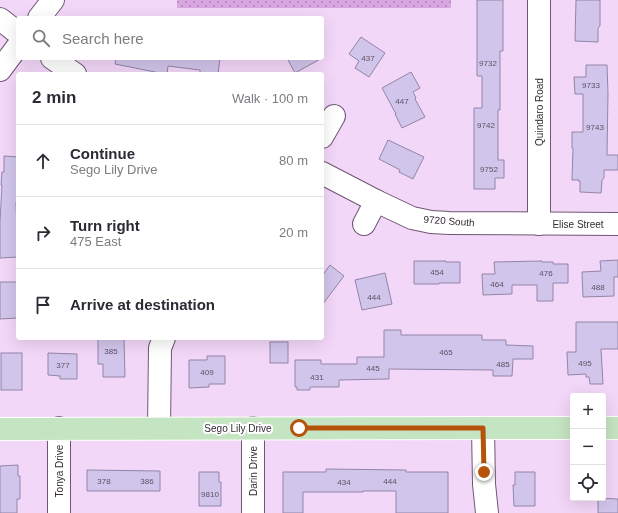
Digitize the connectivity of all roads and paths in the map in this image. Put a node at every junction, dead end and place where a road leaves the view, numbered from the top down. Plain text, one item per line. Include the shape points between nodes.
1 (53, 0) edge
2 (539, 0) edge
3 (41, 16) edge
4 (0, 19) edge
5 (16, 31) edge
6 (16, 49) edge
7 (55, 60) edge
8 (0, 70) edge
9 (72, 72) edge
10 (334, 116) dead end
11 (324, 134) edge
12 (324, 174) edge
13 (376, 201) junction
14 (364, 224) dead end
15 (539, 224) junction
16 (618, 224) edge
17 (163, 340) edge
18 (59, 428) junction
19 (159, 428) junction
20 (253, 428) junction
21 (483, 428) junction
22 (570, 428) edge
23 (606, 428) edge
24 (618, 428) edge
25 (0, 429) edge
26 (59, 513) edge
27 (254, 513) edge
28 (487, 513) edge

1 - 3 street
2 - 15 street, Quindaro Road
4 - 5 street
6 - 8 street
7 - 9 street
10 - 11 street
12 - 13 street, 9720 South
13 - 14 street
13 - 15 street, 9720 South via 412,218 431,222
15 - 16 street, Elise Street
17 - 19 street via 160,348
18 - 19 main road, Sego Lily Drive
18 - 25 main road, Sego Lily Drive
18 - 26 street, Tonya Drive
19 - 20 main road, Sego Lily Drive
20 - 21 main road, Sego Lily Drive
20 - 27 street, Darin Drive
21 - 22 main road, Sego Lily Drive
21 - 28 street
23 - 24 main road

